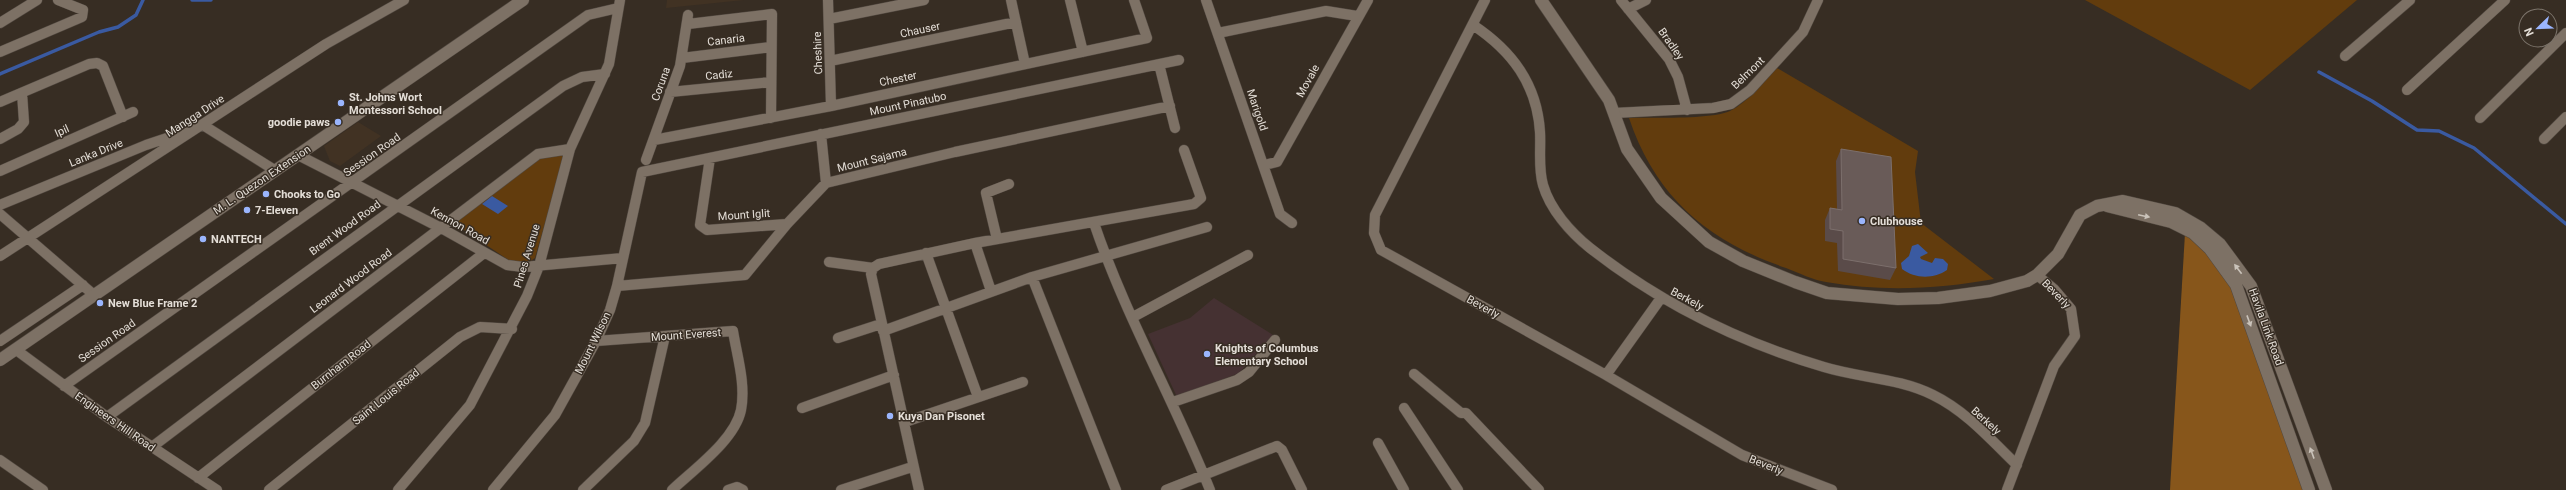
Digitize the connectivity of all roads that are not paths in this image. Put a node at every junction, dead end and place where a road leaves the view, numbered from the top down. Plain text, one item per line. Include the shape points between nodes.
1 (36, 0) edge
2 (58, 0) edge
3 (404, 0) edge
4 (522, 0) edge
5 (828, 0) edge
6 (924, 0) edge
7 (1010, 0) edge
8 (1070, 0) edge
9 (1134, 0) edge
10 (1206, 0) edge
11 (1368, 0) edge
12 (1485, 0) edge
13 (1540, 0) edge
14 (1621, 0) edge
15 (1646, 0) edge
16 (1818, 0) edge
17 (2410, 0) edge
18 (2505, 0) edge
19 (619, 4) edge
20 (1628, 9) junction
21 (1357, 16) junction
22 (829, 19) junction
23 (1016, 22) junction
24 (0, 23) edge
25 (1473, 25) junction
26 (1218, 33) junction
27 (2566, 33) edge
28 (772, 47) junction
29 (0, 52) edge
30 (1083, 52) junction
31 (2345, 56) dead end
32 (682, 58) junction
33 (1179, 60) dead end
34 (830, 61) junction
35 (1025, 64) junction
36 (1159, 64) junction
37 (605, 74) junction
38 (771, 82) junction
39 (2406, 90) dead end
40 (670, 92) junction
41 (22, 93) junction
42 (0, 102) edge
43 (831, 106) junction
44 (1170, 106) junction
45 (1687, 110) junction
46 (133, 112) dead end
47 (1614, 113) junction
48 (123, 117) junction
49 (2566, 117) edge
50 (771, 118) junction
51 (2480, 118) dead end
52 (203, 126) junction
53 (1175, 128) dead end
54 (821, 134) junction
55 (0, 139) edge
56 (654, 140) junction
57 (2544, 140) dead end
58 (570, 149) junction
59 (1184, 150) dead end
60 (298, 155) junction
61 (710, 158) junction
62 (646, 160) dead end
63 (1264, 165) junction
64 (0, 171) edge
65 (276, 171) junction
66 (642, 172) joint
67 (352, 183) junction
68 (826, 183) junction
69 (1009, 184) dead end
70 (0, 205) edge
71 (396, 205) junction
72 (2107, 206) junction
73 (0, 214) edge
74 (1094, 223) junction
75 (1292, 223) dead end
76 (787, 224) junction
77 (1207, 227) dead end
78 (441, 228) junction
79 (28, 238) junction
80 (997, 239) junction
81 (975, 243) junction
82 (484, 253) junction
83 (926, 253) junction
84 (1248, 255) dead end
85 (0, 256) edge
86 (1104, 256) junction
87 (623, 258) junction
88 (829, 262) dead end
89 (539, 266) junction
90 (873, 268) junction
91 (2037, 275) junction
92 (1032, 277) junction
93 (83, 285) junction
94 (617, 286) junction
95 (991, 291) junction
96 (94, 295) junction
97 (1661, 298) junction
98 (946, 307) junction
99 (1133, 317) junction
100 (882, 327) junction
101 (512, 329) junction
102 (665, 336) junction
103 (838, 338) dead end
104 (1275, 340) dead end
105 (0, 341) edge
106 (596, 341) junction
107 (15, 350) junction
108 (0, 360) edge
109 (1414, 374) dead end
110 (894, 375) junction
111 (1606, 375) junction
112 (1023, 382) dead end
113 (64, 386) junction
114 (978, 397) junction
115 (1173, 402) junction
116 (802, 408) dead end
117 (1404, 408) dead end
118 (107, 417) junction
119 (905, 422) junction
120 (1378, 443) dead end
121 (152, 447) junction
122 (0, 460) edge
123 (2017, 465) junction
124 (912, 467) junction
125 (1205, 475) junction
126 (198, 478) junction
127 (729, 489) edge
128 (43, 490) edge
129 (217, 490) edge
130 (269, 490) edge
131 (398, 490) edge
132 (493, 490) edge
133 (584, 490) edge
134 (672, 490) edge
135 (743, 490) edge
136 (841, 490) edge
137 (919, 490) edge
138 (1116, 490) edge
139 (1166, 490) edge
140 (1210, 490) edge
141 (1302, 490) edge
142 (1404, 490) edge
143 (1458, 490) edge
144 (1539, 490) edge
145 (1832, 490) edge
146 (2007, 490) edge
147 (2309, 490) edge
148 (2326, 490) edge

1 - 24 street
2 - 29 street via 83,10 82,17
3 - 52 street, Mangga Drive via 326,44
4 - 60 street, M. L. Quezon Extension
5 - 22 street, Cheshire
6 - 22 street
7 - 23 street
8 - 30 street
9 - 30 street, Chester via 1147,38
10 - 26 street, Marigold
11 - 21 street, Movale
12 - 25 street, Beverly
13 - 47 street via 1592,72
14 - 20 street, Bradley
15 - 20 street
16 - 45 street, Belmont via 1804,32 1750,90 1731,104
17 - 31 street
18 - 39 street
19 - 37 street, Pines Avenue
19 - 67 street, Session Road via 588,15
20 - 45 street, Bradley via 1670,59
21 - 26 street via 1326,11
21 - 63 street, Movale via 1278,162
22 - 34 street, Cheshire
23 - 34 street, Chauser
23 - 35 street
25 - 97 street, Berkely via 1506,48 1521,66 1538,112 1543,183 1552,206 1587,246
25 - 111 street, Beverly via 1375,215 1374,233 1381,250
26 - 63 street, Marigold
27 - 51 street
28 - 32 street, Canaria
28 - 32 street, Coruna via 772,14 688,19
28 - 38 street
30 - 35 street, Chester
32 - 40 street, Coruna
33 - 36 street, Mount Pinatubo
34 - 43 street, Cheshire
35 - 43 street, Chester
36 - 44 street
36 - 54 street, Mount Pinatubo
37 - 58 street, Pines Avenue
37 - 71 street, Brent Wood Road via 582,77 563,86
38 - 40 street, Cadiz
38 - 50 street
40 - 56 street, Coruna
41 - 42 street
41 - 48 street via 89,64 97,63 103,66
41 - 55 street via 24,122 18,129
43 - 50 street, Chester
44 - 53 street
44 - 68 street, Mount Sajama
45 - 47 street, Belmont
46 - 48 street, Ipil
47 - 91 street via 1627,150 1642,174 1675,212 1708,242 1765,271 1827,293 1898,299 1938,298 1990,292 2027,281
48 - 64 street, Ipil
49 - 57 street
50 - 56 street, Chester
52 - 65 street
52 - 70 street, Lanka Drive via 146,145
52 - 79 street, Mangga Drive
54 - 61 street, Mount Pinatubo
54 - 68 street
56 - 62 street, Coruna
58 - 78 street, Leonard Wood Road via 538,154
58 - 89 street, Pines Avenue
59 - 74 street via 1201,200 1194,204
60 - 65 street, M. L. Quezon Extension
60 - 67 street, Kennon Road
61 - 66 street, Mount Pinatubo
61 - 76 street, Mount Iglit via 700,225 702,228 707,230
63 - 75 street, Marigold via 1280,214
65 - 96 street, M. L. Quezon Extension
66 - 87 street, Mount Wilson
67 - 71 street, Kennon Road
67 - 113 street, Session Road
68 - 76 street, Mount Sajama
69 - 80 street via 986,193
71 - 78 street, Kennon Road
71 - 118 street, Brent Wood Road
72 - 91 street, Havila Link Road via 2097,206 2080,215 2058,254
72 -> 147 street, Havila Link Road via 2171,222 2193,233 2210,249 2236,285
148 -> 72 street, Havila Link Road via 2251,286 2220,244 2201,228 2175,213 2122,201
73 - 79 street
74 - 80 street
74 - 86 street
76 - 94 street, Mount Sajama via 745,275
77 - 86 street
78 - 82 street, Kennon Road
78 - 121 street, Leonard Wood Road
79 - 85 street, Mangga Drive
79 - 93 street
80 - 81 street
81 - 83 street
81 - 95 street
82 - 89 street, Kennon Road via 514,267
82 - 126 street, Burnham Road
83 - 90 street via 879,264
83 - 98 street
84 - 99 street
86 - 92 street
86 - 99 street
87 - 89 street, Kennon Road
87 - 94 street, Mount Wilson
88 - 90 street
89 - 101 street, Pines Avenue
90 - 100 street via 871,274
91 - 123 street, Beverly via 2054,289 2071,310 2075,336 2054,366
92 - 95 street
92 - 138 street
93 - 96 street
93 - 105 street
94 - 106 street, Mount Wilson via 610,310
95 - 98 street
96 - 107 street, M. L. Quezon Extension
97 - 111 street
97 - 123 street, Berkely via 1721,330 1775,351 1827,368 1901,383 1946,402
98 - 100 street
98 - 114 street
99 - 115 street
100 - 103 street
100 - 110 street
101 - 130 street, Saint Louis Road via 480,327 460,337
101 - 131 street, Pines Avenue via 470,405
102 - 106 street, Mount Everest
102 - 133 street via 645,423 634,441
102 - 134 street, Mount Everest via 733,332 741,383 738,421
104 - 115 street via 1249,372 1237,380
106 - 132 street, Mount Wilson via 555,415
107 - 108 street, M. L. Quezon Extension
107 - 113 street, Engineers Hill Road
109 - 144 street via 1461,412 1466,413
110 - 116 street
110 - 119 street
111 - 145 street, Beverly via 1742,455
112 - 114 street
113 - 118 street, Engineers Hill Road
114 - 119 street
115 - 125 street
117 - 143 street
118 - 121 street, Engineers Hill Road
119 - 124 street
120 - 142 street
121 - 126 street, Engineers Hill Road
122 - 128 street
123 - 146 street, Beverly
124 - 136 street
124 - 137 street
125 - 139 street
125 - 140 street
125 - 141 street via 1279,446
126 - 129 street, Engineers Hill Road
127 - 135 street via 737,486

